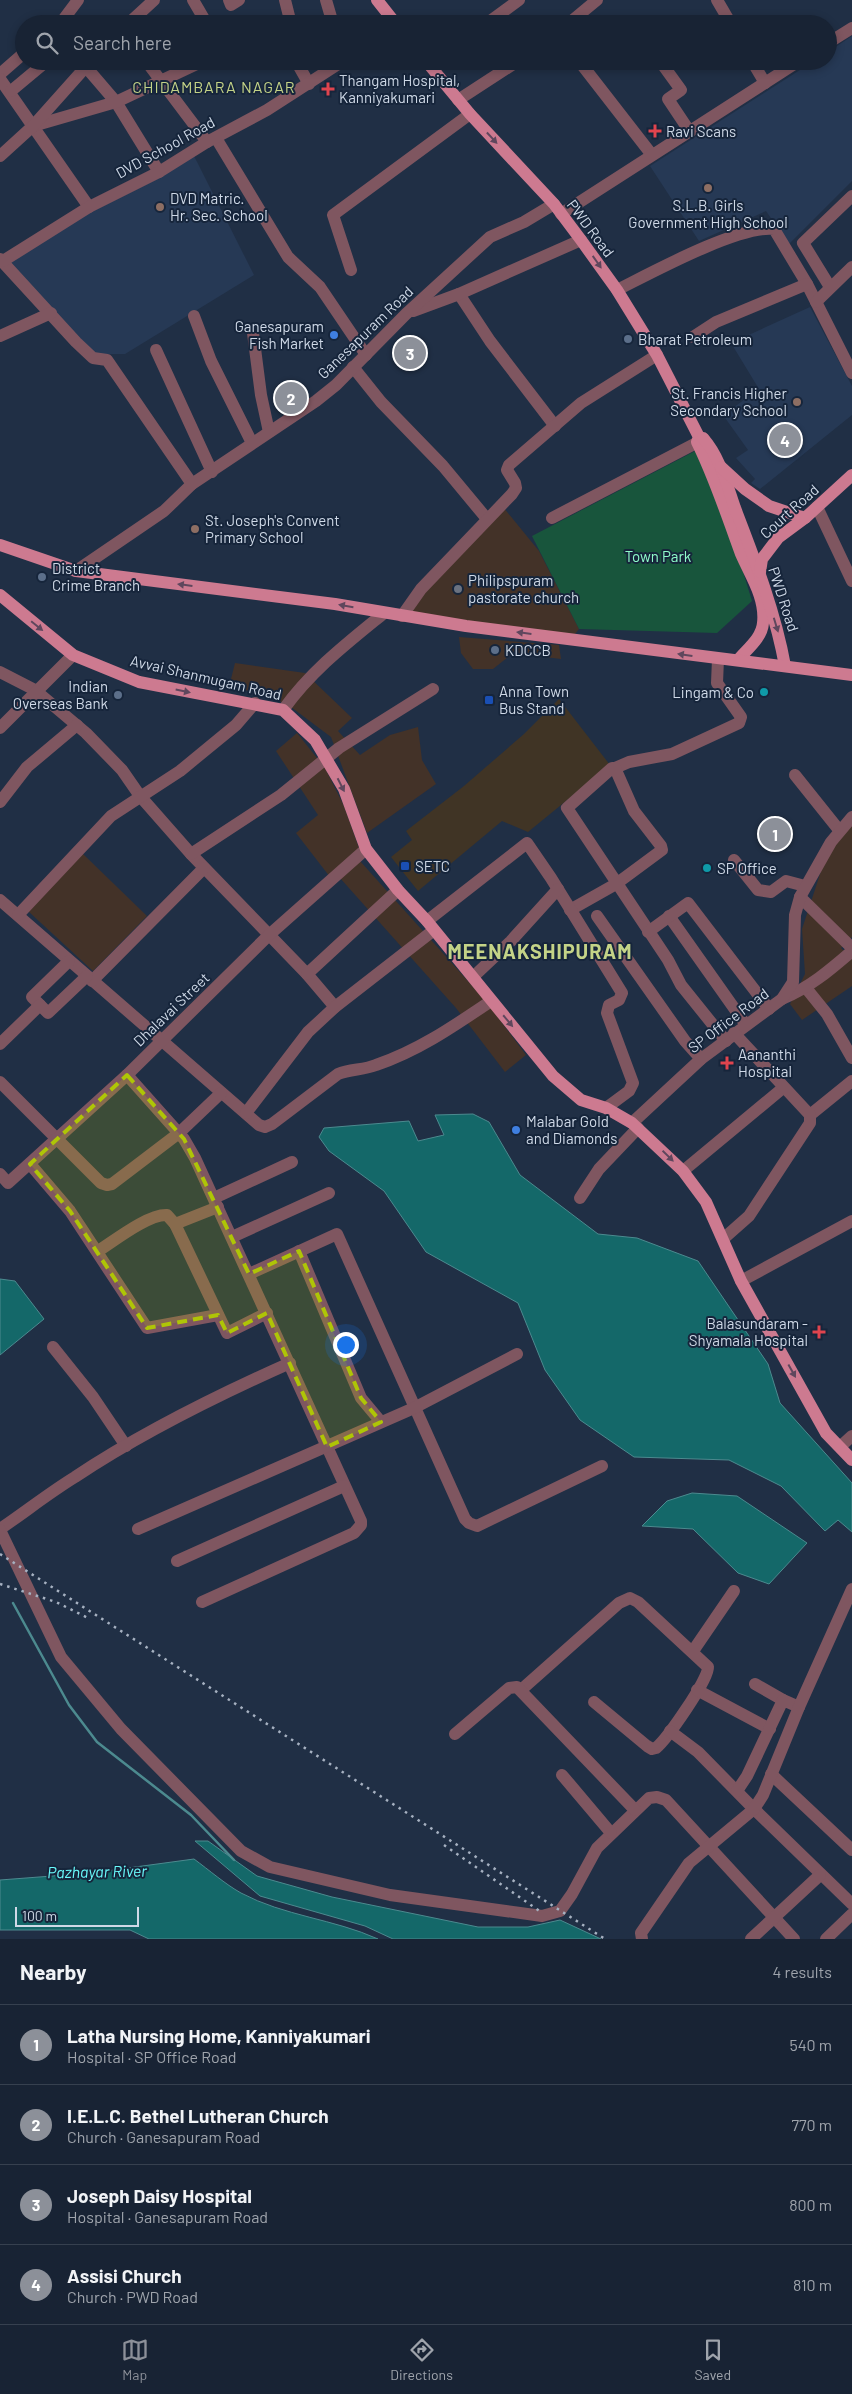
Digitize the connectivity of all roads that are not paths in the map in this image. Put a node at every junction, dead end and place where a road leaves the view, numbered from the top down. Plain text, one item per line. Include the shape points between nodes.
1 (78, 0) edge
2 (154, 0) edge
3 (192, 0) edge
4 (229, 0) edge
5 (239, 0) edge
6 (285, 0) edge
7 (326, 0) edge
8 (376, 0) edge
9 (518, 0) edge
10 (597, 0) edge
11 (717, 0) edge
12 (67, 15) edge
13 (138, 15) edge
14 (201, 15) edge
15 (289, 15) edge
16 (327, 15) edge
17 (388, 15) edge
18 (498, 15) edge
19 (579, 15) edge
20 (726, 15) edge
21 (852, 28) edge
22 (837, 37) edge
23 (15, 61) edge
24 (36, 70) edge
25 (84, 70) edge
26 (93, 70) edge
27 (153, 70) edge
28 (184, 70) edge
29 (301, 70) edge
30 (330, 70) edge
31 (436, 70) edge
32 (504, 70) edge
33 (586, 70) edge
34 (667, 70) edge
35 (757, 70) edge
36 (785, 70) edge
37 (0, 74) edge
38 (0, 78) edge
39 (161, 81) junction
40 (764, 83) junction
41 (309, 84) junction
42 (11, 91) junction
43 (458, 100) junction
44 (116, 102) junction
45 (470, 114) junction
46 (34, 126) junction
47 (690, 132) junction
48 (212, 140) junction
49 (652, 155) junction
50 (0, 156) edge
51 (160, 172) junction
52 (852, 196) edge
53 (89, 207) junction
54 (558, 209) junction
55 (581, 240) junction
56 (1, 260) edge
57 (852, 267) edge
58 (351, 270) dead end
59 (808, 284) junction
60 (830, 287) junction
61 (617, 290) junction
62 (459, 294) junction
63 (816, 302) junction
64 (50, 313) junction
65 (406, 314) junction
66 (194, 316) dead end
67 (253, 333) dead end
68 (0, 336) edge
69 (693, 337) dead end
70 (156, 350) dead end
71 (366, 355) junction
72 (657, 355) junction
73 (353, 367) junction
74 (852, 374) edge
75 (555, 426) junction
76 (270, 432) junction
77 (700, 439) junction
78 (252, 443) junction
79 (719, 464) junction
80 (212, 472) junction
81 (852, 475) edge
82 (192, 484) junction
83 (817, 507) junction
84 (552, 518) dead end
85 (805, 518) junction
86 (487, 519) junction
87 (0, 545) edge
88 (76, 571) junction
89 (760, 577) junction
90 (852, 582) edge
91 (0, 594) edge
92 (384, 613) junction
93 (402, 616) junction
94 (73, 655) junction
95 (718, 659) junction
96 (738, 660) junction
97 (785, 666) junction
98 (0, 672) edge
99 (852, 675) edge
100 (433, 689) dead end
101 (35, 690) junction
102 (255, 703) junction
103 (283, 710) junction
104 (77, 725) junction
105 (0, 728) edge
106 (327, 758) junction
107 (616, 768) junction
108 (795, 775) dead end
109 (140, 796) junction
110 (0, 802) edge
111 (852, 817) edge
112 (839, 830) junction
113 (366, 849) junction
114 (191, 854) junction
115 (734, 860) dead end
116 (204, 868) junction
117 (616, 884) junction
118 (558, 889) junction
119 (398, 890) junction
120 (803, 892) junction
121 (0, 900) edge
122 (570, 910) junction
123 (18, 915) junction
124 (598, 916) dead end
125 (669, 916) junction
126 (431, 925) junction
127 (648, 932) junction
128 (269, 935) junction
129 (852, 950) edge
130 (69, 961) junction
131 (307, 974) junction
132 (473, 977) junction
133 (89, 978) junction
134 (806, 988) junction
135 (782, 1000) junction
136 (491, 1001) junction
137 (40, 1005) junction
138 (335, 1007) junction
139 (769, 1009) junction
140 (746, 1025) junction
141 (730, 1037) junction
142 (161, 1042) junction
143 (0, 1044) edge
144 (852, 1058) edge
145 (701, 1059) junction
146 (127, 1075) junction
147 (852, 1081) edge
148 (0, 1082) edge
149 (783, 1088) junction
150 (221, 1093) junction
151 (606, 1108) junction
152 (246, 1114) junction
153 (810, 1114) junction
154 (635, 1125) junction
155 (179, 1133) junction
156 (56, 1137) junction
157 (292, 1162) dead end
158 (30, 1164) junction
159 (683, 1171) junction
160 (0, 1174) edge
161 (330, 1193) dead end
162 (580, 1198) dead end
163 (216, 1202) junction
164 (852, 1221) edge
165 (175, 1224) junction
166 (232, 1237) junction
167 (723, 1238) junction
168 (98, 1251) junction
169 (299, 1251) junction
170 (249, 1274) junction
171 (741, 1282) junction
172 (267, 1313) junction
173 (218, 1315) junction
174 (53, 1347) dead end
175 (517, 1354) dead end
176 (290, 1363) junction
177 (414, 1408) junction
178 (381, 1422) junction
179 (852, 1436) edge
180 (126, 1446) junction
181 (841, 1446) junction
182 (327, 1447) junction
183 (852, 1460) edge
184 (602, 1466) dead end
185 (344, 1486) junction
186 (138, 1529) dead end
187 (0, 1530) edge
188 (177, 1561) dead end
189 (852, 1589) edge
190 (734, 1591) dead end
191 (202, 1602) dead end
192 (694, 1651) junction
193 (755, 1684) dead end
194 (521, 1690) junction
195 (698, 1690) junction
196 (783, 1700) junction
197 (594, 1702) dead end
198 (799, 1707) junction
199 (770, 1729) junction
200 (670, 1730) junction
201 (455, 1734) dead end
202 (771, 1774) junction
203 (562, 1775) dead end
204 (737, 1791) junction
205 (635, 1810) junction
206 (754, 1810) junction
207 (611, 1832) junction
208 (710, 1845) junction
209 (852, 1850) edge
210 (820, 1875) junction
211 (852, 1904) edge
212 (852, 1914) edge
213 (775, 1919) junction
214 (642, 1939) edge
215 (752, 1939) edge
216 (794, 1939) edge
217 (826, 1939) edge

1 - 12 street
2 - 13 street
3 - 14 street
4 - 5 street via 231,5
6 - 15 street
7 - 16 street
8 - 17 main road
9 - 18 street
10 - 19 street
11 - 20 street
21 - 22 street
23 - 37 street
24 - 42 street
25 - 46 street
26 - 44 street
27 - 39 street
28 - 39 street
29 - 41 street
30 - 41 street, DVD School Road
31 - 43 main road, PWD Road
32 - 43 street
33 - 49 street
34 - 47 street via 681,90 668,98
35 - 40 street
36 - 40 street, Ganesapuram Road
38 - 42 street
39 - 44 street
39 - 48 street
40 - 47 street, Ganesapuram Road
41 - 48 street, DVD School Road
42 - 46 street
43 - 45 main road, PWD Road
44 - 46 street
44 - 51 street
45 -> 54 main road, PWD Road
45 - 58 street via 333,215
46 - 50 street
46 - 53 street
47 - 49 street, Ganesapuram Road
48 - 51 street, DVD School Road
48 - 71 street via 288,257 320,287
49 - 54 street, Ganesapuram Road
51 - 53 street, DVD School Road
52 - 60 street via 803,243
53 - 56 street, DVD School Road
54 - 55 main road, PWD Road
54 - 65 street, Ganesapuram Road via 490,237
55 -> 61 main road, PWD Road
55 - 62 street
56 - 64 street
57 - 60 street
59 - 61 street via 774,229 763,228 672,262
59 - 63 street
59 - 69 street via 716,322
60 - 63 street
61 - 72 main road, PWD Road
62 - 65 street
62 - 75 street via 490,341
63 - 74 street
64 - 68 street
64 - 82 street via 93,358 107,360
65 - 71 street, Ganesapuram Road
66 - 78 street via 211,361
67 - 76 street via 261,395
70 - 80 street
71 - 73 street, Ganesapuram Road
72 - 75 street via 581,403
72 - 77 main road, PWD Road
73 - 76 street, Ganesapuram Road via 316,401
73 - 86 street
75 - 86 street via 507,468 516,488
76 - 78 street, Ganesapuram Road
77 - 79 main road, PWD Road
77 - 84 street
77 - 96 main road, PWD Road via 763,611 760,634
78 - 80 street, Ganesapuram Road
79 - 85 main road via 769,506
79 - 89 main road, PWD Road
80 - 82 street, Ganesapuram Road
81 - 83 main road, Court Road
82 - 88 street, Ganesapuram Road via 164,511
83 - 85 main road, Court Road
83 - 90 street
85 - 89 main road, Court Road via 778,538 766,553 760,565
86 - 93 street via 421,589
87 - 88 main road
92 -> 88 main road
89 -> 97 main road, PWD Road via 779,632
91 -> 94 main road, Avvai Shanmugam Road
92 - 93 main road
92 - 103 street via 326,659
95 -> 93 main road
94 - 101 street
94 -> 102 main road, Avvai Shanmugam Road via 140,682
95 - 96 main road
95 - 107 street via 717,683 741,717 739,723 672,754 629,762
96 - 97 main road
97 - 99 main road
98 - 101 street
100 - 106 street
101 - 104 street
101 - 105 street
102 - 103 main road, Avvai Shanmugam Road
102 - 109 street via 211,747
103 - 106 main road, Avvai Shanmugam Road via 315,740
104 - 109 street via 122,770
104 - 110 street via 27,767
106 -> 113 main road, Avvai Shanmugam Road via 344,789
106 - 114 street via 281,795
107 - 117 street via 634,811 662,849
107 - 117 street via 612,768 567,808
108 - 112 street
109 - 114 street
109 - 123 street via 111,816
111 - 112 street, SP Office Road
112 - 120 street, SP Office Road
113 - 119 main road, Avvai Shanmugam Road
113 - 128 street, Dhalavai Street
114 - 116 street
115 - 120 street via 758,890 771,892 786,881
116 - 128 street
116 - 133 street
117 - 122 street
117 - 127 street
118 - 122 street
118 - 126 street via 527,843
118 - 132 street
119 - 126 main road, Avvai Shanmugam Road
119 - 131 street
120 - 129 street
120 - 135 street, SP Office Road via 795,915 793,982
121 - 123 street
122 - 151 street via 622,993 619,1000 609,1006 607,1013 633,1083 629,1091
123 - 130 street
124 - 145 street
125 - 127 street
125 - 139 street via 688,903
125 - 140 street
126 - 132 main road, Avvai Shanmugam Road
126 - 138 street
127 - 141 street via 681,985
128 - 131 street
128 - 142 street, Dhalavai Street
129 - 134 street
130 - 133 street
130 - 137 street via 32,997
131 - 138 street
132 - 136 main road, Avvai Shanmugam Road
133 - 137 street via 48,1013
133 - 142 street
134 - 135 street
134 - 144 street via 827,1014
135 - 139 street, SP Office Road
136 -> 151 main road, Avvai Shanmugam Road via 553,1076 581,1100
136 - 152 street via 435,1038 375,1066 338,1074 268,1126 259,1125
137 - 143 street
138 - 152 street via 308,1032
139 - 140 street, SP Office Road
140 - 141 street, SP Office Road
141 - 145 street, SP Office Road
141 - 149 street
142 - 146 street, Dhalavai Street
142 - 150 street
145 - 154 street, SP Office Road
146 - 155 street
146 - 156 street, Dhalavai Street
147 - 153 street
148 - 156 street
149 - 153 street
149 - 159 street
150 - 152 street
150 - 155 street
151 - 154 main road, Avvai Shanmugam Road
153 - 167 street via 810,1124 766,1192 749,1216
154 -> 159 main road, Avvai Shanmugam Road
154 - 162 street, SP Office Road
155 - 156 street via 107,1186 100,1183
155 - 163 street
156 - 158 street, Dhalavai Street
157 - 163 street
158 - 160 street, Dhalavai Street via 8,1183
158 - 168 street via 57,1194
159 - 167 main road, Avvai Shanmugam Road via 706,1202
161 - 166 street
163 - 165 street
163 - 166 street
164 - 171 street
165 - 168 street via 171,1218 160,1215
165 - 173 street
166 - 170 street
167 - 171 main road, Avvai Shanmugam Road
168 - 173 street via 147,1328
169 - 170 street
169 - 177 street via 337,1234
169 - 178 street via 361,1398
170 - 172 street
171 -> 181 main road, Avvai Shanmugam Road via 826,1433
172 - 173 street via 227,1333
172 - 176 street
174 - 180 street via 93,1397
175 - 177 street
176 - 180 street via 236,1387
176 - 182 street
177 - 178 street
177 - 184 street via 465,1519 473,1525 477,1526
178 - 182 street
179 - 181 street
180 - 187 street via 75,1476
181 - 183 main road, Avvai Shanmugam Road
182 - 185 street
182 - 186 street
185 - 188 street
185 - 191 street via 361,1521 354,1533
187 - 207 street via 61,1657 121,1729 241,1851 270,1867 390,1895 542,1916 560,1911 597,1848
189 - 198 street
190 - 192 street
192 - 194 street via 630,1598
192 - 195 street via 708,1667
193 - 196 street
194 - 201 street via 513,1686 508,1688
194 - 205 street
195 - 199 street
195 - 200 street
196 - 198 street
196 - 199 street
197 - 200 street via 652,1749 660,1746
198 - 202 street
199 - 204 street
200 - 204 street via 698,1752
202 - 206 street
202 - 209 street
203 - 207 street
204 - 206 street
205 - 207 street
205 - 208 street via 649,1798 661,1797
206 - 208 street
206 - 210 street
208 - 213 street
208 - 214 street via 689,1863 641,1933
210 - 211 street
210 - 213 street
212 - 217 street
213 - 215 street
213 - 216 street

